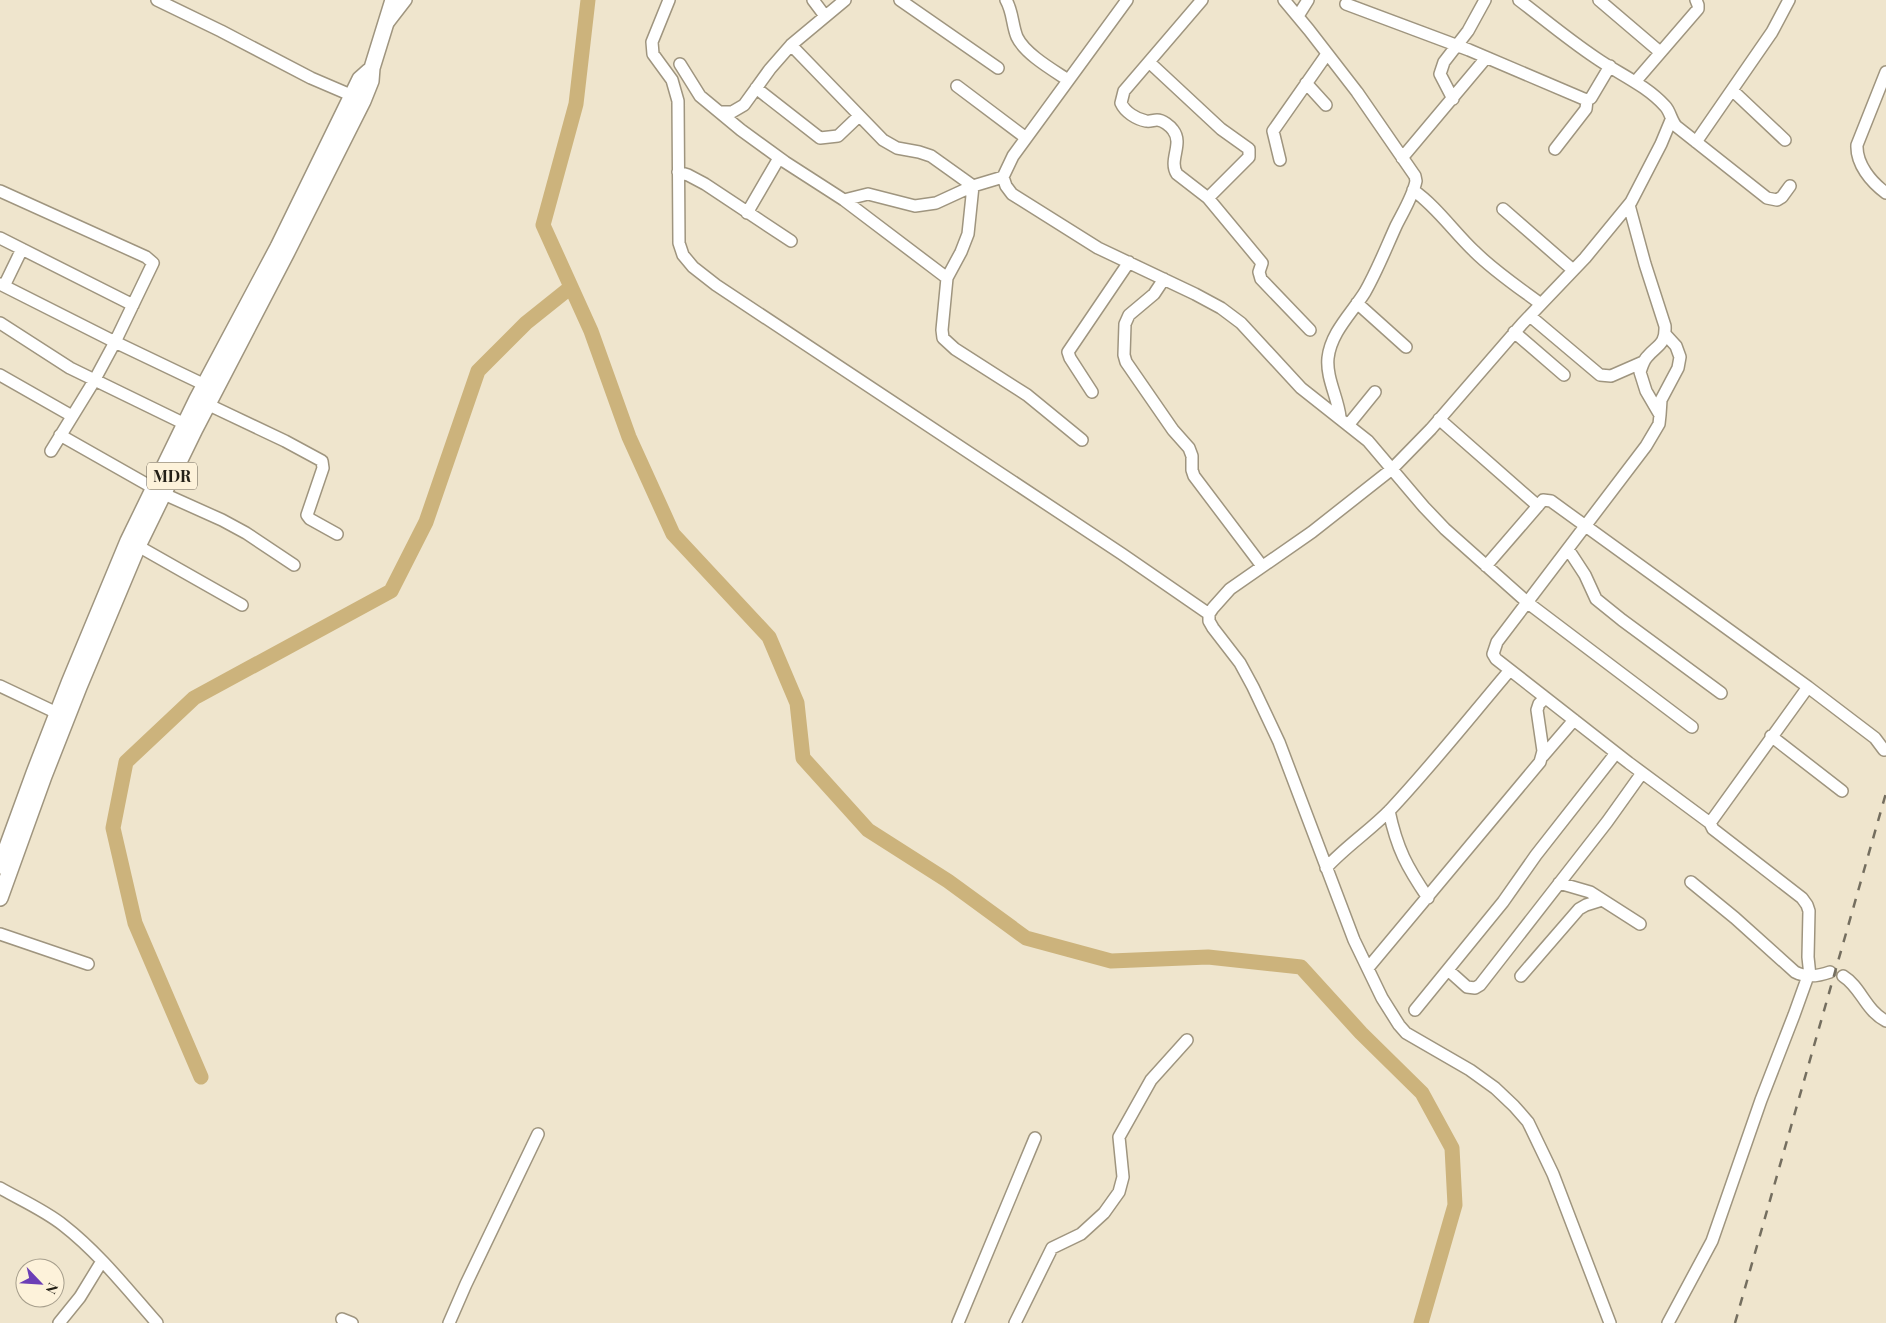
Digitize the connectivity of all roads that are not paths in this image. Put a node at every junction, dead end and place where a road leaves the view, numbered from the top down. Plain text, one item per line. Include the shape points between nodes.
1 (157, 0) edge
2 (393, 0) edge
3 (406, 0) edge
4 (669, 0) edge
5 (813, 0) edge
6 (845, 0) edge
7 (900, 0) edge
8 (1006, 0) edge
9 (1127, 0) edge
10 (1202, 0) edge
11 (1284, 0) edge
12 (1308, 0) edge
13 (1485, 0) edge
14 (1519, 0) edge
15 (1599, 0) edge
16 (1696, 0) edge
17 (1789, 0) edge
18 (1346, 4) dead end
19 (825, 16) junction
20 (1298, 16) junction
21 (384, 27) junction
22 (791, 46) junction
23 (1457, 46) junction
24 (1660, 52) junction
25 (1327, 54) junction
26 (1486, 58) junction
27 (1149, 62) junction
28 (680, 64) dead end
29 (1610, 66) junction
30 (372, 68) junction
31 (998, 68) dead end
32 (1886, 72) edge
33 (1068, 80) junction
34 (1636, 82) junction
35 (1306, 83) junction
36 (957, 86) dead end
37 (756, 88) junction
38 (1732, 90) junction
39 (353, 96) junction
40 (677, 97) junction
41 (702, 98) junction
42 (1453, 99) junction
43 (1587, 100) junction
44 (1326, 105) dead end
45 (720, 112) junction
46 (859, 116) junction
47 (1671, 120) junction
48 (1026, 138) junction
49 (1785, 140) dead end
50 (1696, 142) junction
51 (1555, 149) dead end
52 (779, 158) junction
53 (1402, 158) junction
54 (1280, 160) dead end
55 (678, 172) junction
56 (1002, 176) junction
57 (973, 186) junction
58 (1790, 186) dead end
59 (1414, 190) junction
60 (0, 191) edge
61 (1886, 193) edge
62 (1208, 198) junction
63 (844, 200) junction
64 (1629, 205) junction
65 (1503, 209) dead end
66 (746, 212) junction
67 (0, 238) edge
68 (791, 241) dead end
69 (22, 249) junction
70 (1129, 262) junction
71 (1574, 270) junction
72 (947, 278) junction
73 (1164, 279) junction
74 (2, 285) edge
75 (1357, 303) junction
76 (1541, 304) junction
77 (134, 305) junction
78 (1530, 316) junction
79 (0, 323) edge
80 (1310, 330) dead end
81 (1514, 332) junction
82 (1665, 334) junction
83 (115, 342) junction
84 (1406, 347) dead end
85 (1643, 362) junction
86 (1564, 374) dead end
87 (0, 375) edge
88 (94, 381) junction
89 (205, 385) junction
90 (1092, 392) dead end
91 (1375, 392) dead end
92 (208, 404) junction
93 (1660, 415) junction
94 (72, 416) junction
95 (1439, 419) junction
96 (1344, 421) junction
97 (185, 424) junction
98 (60, 435) junction
99 (1082, 440) dead end
100 (52, 451) dead end
101 (1392, 470) junction
102 (159, 492) junction
103 (1538, 506) junction
104 (1586, 526) junction
105 (337, 534) dead end
106 (138, 546) junction
107 (1568, 549) junction
108 (294, 565) dead end
109 (1262, 566) junction
110 (1486, 566) junction
111 (1528, 603) junction
112 (242, 605) dead end
113 (1209, 614) junction
114 (1510, 670) junction
115 (0, 686) edge
116 (1808, 687) junction
117 (1721, 692) dead end
118 (1545, 698) junction
119 (57, 712) junction
120 (1574, 720) junction
121 (1692, 727) dead end
122 (1771, 736) junction
123 (1884, 750) dead end
124 (1616, 753) junction
125 (1543, 756) junction
126 (1642, 773) junction
127 (1842, 791) dead end
128 (1389, 811) junction
129 (1710, 823) junction
130 (4, 840) edge
131 (0, 866) edge
132 (1326, 868) junction
133 (1691, 882) dead end
134 (1560, 883) junction
135 (0, 898) edge
136 (1428, 898) junction
137 (1602, 900) junction
138 (1640, 924) dead end
139 (0, 934) edge
140 (88, 964) dead end
141 (1368, 968) junction
142 (1448, 970) junction
143 (1830, 972) dead end
144 (1522, 976) dead end
145 (1809, 976) junction
146 (1843, 976) dead end
147 (1415, 1010) dead end
148 (1886, 1021) edge
149 (1187, 1040) dead end
150 (538, 1134) dead end
151 (1035, 1138) dead end
152 (0, 1188) edge
153 (101, 1259) junction
154 (59, 1323) edge
155 (157, 1323) edge
156 (449, 1323) edge
157 (958, 1323) edge
158 (1015, 1323) edge
159 (1610, 1323) edge
160 (1668, 1323) edge

1 - 39 street
2 - 21 main road, MDR
3 - 21 street
4 - 40 street via 652,42 653,54 672,80
5 - 19 street
6 - 19 street
7 - 31 street
8 - 33 street via 1018,39 1028,51
9 - 33 street
10 - 27 street
11 - 20 street
12 - 20 street
13 - 23 street
14 - 29 street
15 - 24 street
16 - 24 street via 1698,9
17 - 38 street via 1772,32
18 - 23 street
19 - 22 street
20 - 25 street
21 - 30 main road, MDR
22 - 37 street
22 - 46 street
23 - 26 street
23 - 42 street via 1444,62 1440,74
24 - 34 street
25 - 35 street
25 - 53 street
26 - 42 street
26 - 43 street
27 - 62 street via 1221,129 1248,149 1249,157
27 - 62 street via 1124,91 1121,103 1138,118 1160,120 1172,128 1177,146 1173,169
28 - 41 street
29 - 34 street
29 - 43 street
30 - 39 main road, MDR via 360,79
30 - 92 main road, MDR via 363,101
32 - 61 street via 1857,145 1857,153 1867,174
33 - 48 street
34 - 47 street via 1669,110
35 - 44 street
35 - 54 street via 1273,131
36 - 48 street
37 - 45 street via 740,109
37 - 46 street via 820,138 838,136
38 - 49 street
38 - 50 street
39 - 89 main road, MDR via 278,248
40 - 41 street
40 - 55 street
41 - 45 street
42 - 53 street
43 - 51 street via 1586,109
45 - 52 street
46 - 57 street via 897,148 931,156
47 - 50 street
47 - 64 street
48 - 56 street
50 - 58 street via 1767,198 1777,200
52 - 63 street
52 - 66 street
53 - 59 street via 1415,176
55 - 66 street via 694,178
55 - 113 street via 679,243 683,255 693,267
56 - 57 street
56 - 70 street via 1012,194 1074,234
57 - 63 street via 936,203 915,206 868,194
57 - 72 street via 968,234
59 - 75 street
59 - 76 street via 1436,208 1474,251
60 - 77 street via 151,260 152,267
62 - 80 street via 1262,262 1261,279
63 - 72 street
64 - 71 street
64 - 82 street
65 - 71 street
66 - 68 street
67 - 69 street
69 - 74 street
69 - 77 street
70 - 73 street
70 - 90 street via 1068,352
71 - 76 street
72 - 99 street via 942,330 947,344 1027,395
73 - 96 street via 1221,308 1241,323 1301,388
73 - 109 street via 1125,324 1126,362 1189,448 1194,476
74 - 83 street
75 - 84 street
75 - 96 street via 1335,337 1328,358 1328,369
76 - 78 street
77 - 83 street
78 - 81 street
78 - 85 street via 1600,375 1611,376
79 - 88 street
81 - 86 street
81 - 95 street
82 - 85 street via 1659,346
82 - 93 street via 1676,346 1680,357 1678,368 1661,400
83 - 88 street
83 - 89 street
85 - 93 street via 1642,379
87 - 94 street
88 - 94 street
88 - 97 street
89 - 97 main road, MDR
91 - 96 street
92 - 102 main road, MDR
92 - 105 street via 322,461 323,468 307,516
93 - 104 street via 1659,424 1646,446
94 - 98 street
95 - 101 street
95 - 103 street
96 - 101 street via 1368,441
97 - 102 main road, MDR
98 - 100 street
98 - 102 street
101 - 109 street
101 - 110 street via 1440,524
102 - 106 main road, MDR
102 - 108 street via 222,520
102 - 119 main road, MDR via 128,540
103 - 104 street via 1543,500 1551,501
103 - 110 street
104 - 107 street
104 - 116 street
106 - 112 street
106 - 135 main road, MDR via 79,687
107 - 111 street
107 - 117 street via 1596,598
109 - 113 street via 1221,597
110 - 111 street
111 - 114 street via 1493,650 1496,659
111 - 121 street
113 - 132 street via 1212,628 1240,663 1272,728
114 - 118 street
114 - 128 street
115 - 119 street
116 - 122 street
116 - 123 street via 1875,738
118 - 120 street
118 - 125 street via 1537,710
119 - 130 main road, MDR
120 - 124 street
120 - 125 street
122 - 127 street
122 - 129 street
124 - 126 street
124 - 142 street
125 - 136 street
126 - 129 street
126 - 134 street
128 - 132 street via 1342,850
128 - 136 street via 1400,853
129 - 145 street via 1713,829 1807,904
130 - 131 main road, MDR
132 - 141 street
133 - 145 street via 1790,968 1799,975
134 - 137 street via 1582,889
134 - 142 street via 1475,988 1467,987
136 - 141 street
137 - 138 street
137 - 144 street via 1579,909
139 - 140 street
141 - 159 street via 1382,998 1406,1033 1495,1088 1528,1122 1553,1174
142 - 147 street
143 - 145 street
145 - 160 street via 1712,1241
146 - 148 street via 1874,1014
149 - 158 street via 1151,1080 1119,1137 1123,1177 1119,1192 1081,1234 1052,1248
150 - 156 street
151 - 157 street
152 - 153 street via 54,1218
153 - 154 street via 80,1297
153 - 155 street

